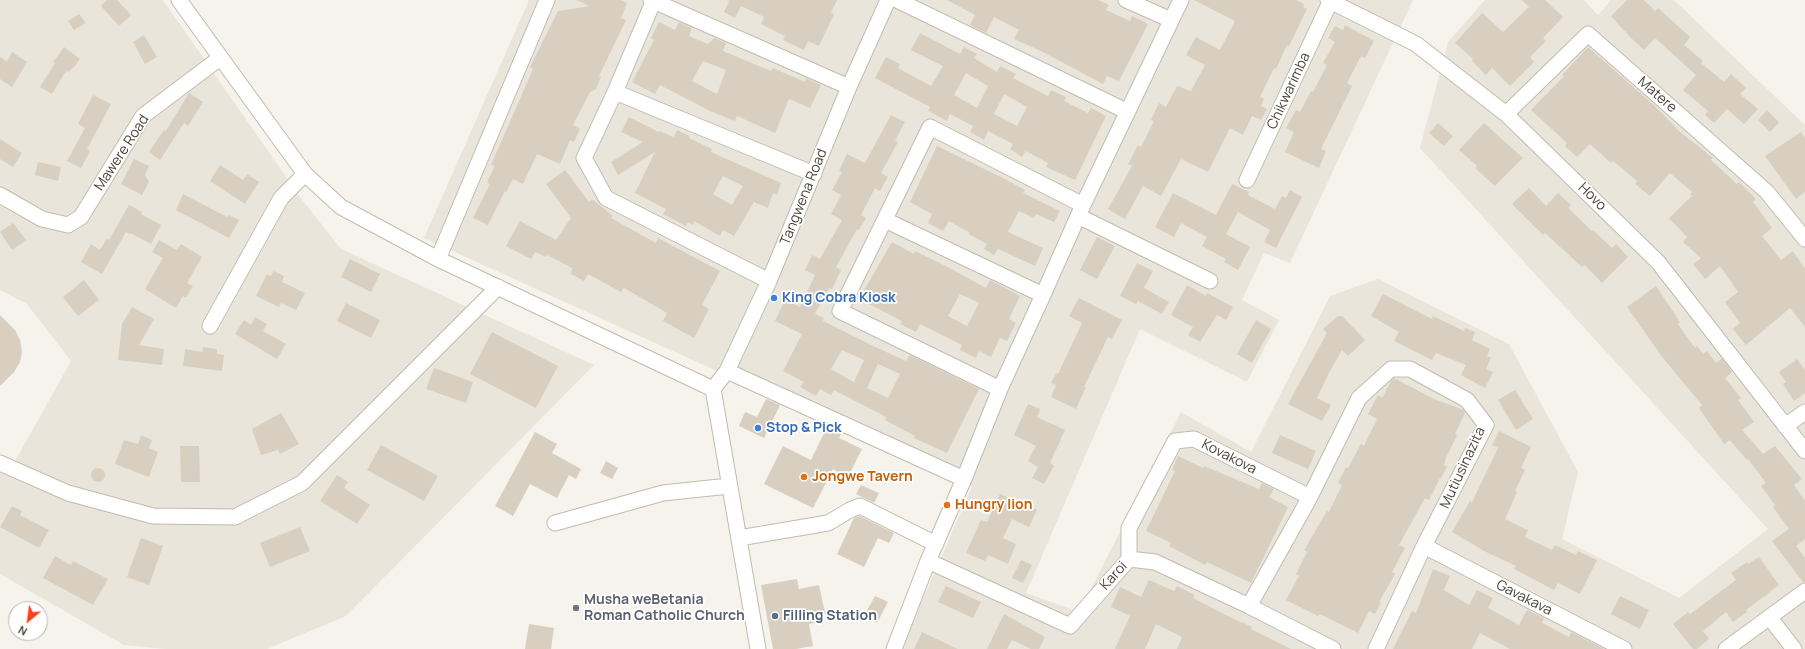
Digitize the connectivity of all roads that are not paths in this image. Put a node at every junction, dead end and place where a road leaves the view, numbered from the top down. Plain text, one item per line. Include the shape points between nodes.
1 (179, 0) edge
2 (547, 0) edge
3 (653, 0) edge
4 (888, 0) edge
5 (897, 0) edge
6 (1126, 0) edge
7 (1181, 0) edge
8 (1330, 1) edge
9 (1171, 20) junction
10 (220, 58) junction
11 (849, 87) junction
12 (615, 92) junction
13 (1126, 111) junction
14 (1506, 114) junction
15 (305, 174) junction
16 (814, 174) junction
17 (1247, 180) dead end
18 (0, 195) edge
19 (1080, 210) junction
20 (886, 220) junction
21 (1805, 240) edge
22 (438, 259) junction
23 (769, 281) junction
24 (1210, 281) dead end
25 (498, 287) junction
26 (1043, 295) junction
27 (210, 326) dead end
28 (727, 371) junction
29 (713, 389) junction
30 (1000, 389) junction
31 (1805, 412) edge
32 (1785, 426) junction
33 (1805, 451) edge
34 (0, 463) edge
35 (964, 479) junction
36 (729, 486) junction
37 (1310, 497) junction
38 (555, 523) dead end
39 (739, 538) junction
40 (936, 544) junction
41 (1424, 546) junction
42 (1129, 559) junction
43 (928, 561) junction
44 (1805, 591) edge
45 (1249, 606) junction
46 (1770, 618) junction
47 (758, 649) edge
48 (894, 649) edge
49 (1333, 649) edge
50 (1376, 649) edge
51 (1624, 649) edge
52 (1726, 649) edge
53 (1794, 649) edge

1 - 10 street
2 - 22 street
3 - 11 street
3 - 12 street
4 - 11 street, Tangwena Road
5 - 13 street
6 - 9 street
7 - 9 street
8 - 14 street, Hovo via 1416,44
8 - 17 street, Chikwarimba
9 - 13 street
10 - 15 street
10 - 18 street, Mawere Road via 143,116 81,217 68,225 42,218
11 - 16 street, Tangwena Road
12 - 16 street
12 - 23 street via 584,158 606,198
13 - 19 street
14 - 21 street, Matere via 1588,34 1767,192
14 - 32 street, Hovo via 1658,262
15 - 22 street via 341,207
15 - 27 street via 281,198
16 - 23 street, Tangwena Road
19 - 20 street via 930,127
19 - 24 street
19 - 26 street
20 - 26 street
20 - 30 street via 840,311
22 - 25 street
23 - 28 street, Tangwena Road
25 - 29 street
25 - 34 street via 302,483 235,517 153,516 68,492
26 - 30 street
28 - 29 street, Tangwena Road
28 - 35 street
29 - 36 street
30 - 35 street
31 - 32 street
32 - 33 street, Hovo
35 - 40 street
36 - 38 street via 663,493
36 - 39 street
37 - 41 street, Mutiusinazita via 1359,398 1391,370 1410,369 1467,400 1486,426
37 - 42 street, Kovakova via 1194,439 1175,441 1129,528
37 - 45 street, Mutiusinazita
39 - 40 street via 828,523 860,506
39 - 47 street
40 - 43 street
41 - 50 street, Mutiusinazita
41 - 51 street, Gavakava
42 - 43 street, Karoi via 1070,626
42 - 45 street, Karoi via 1155,562
43 - 48 street
44 - 46 street
45 - 49 street, Karoi
46 - 52 street
46 - 53 street

